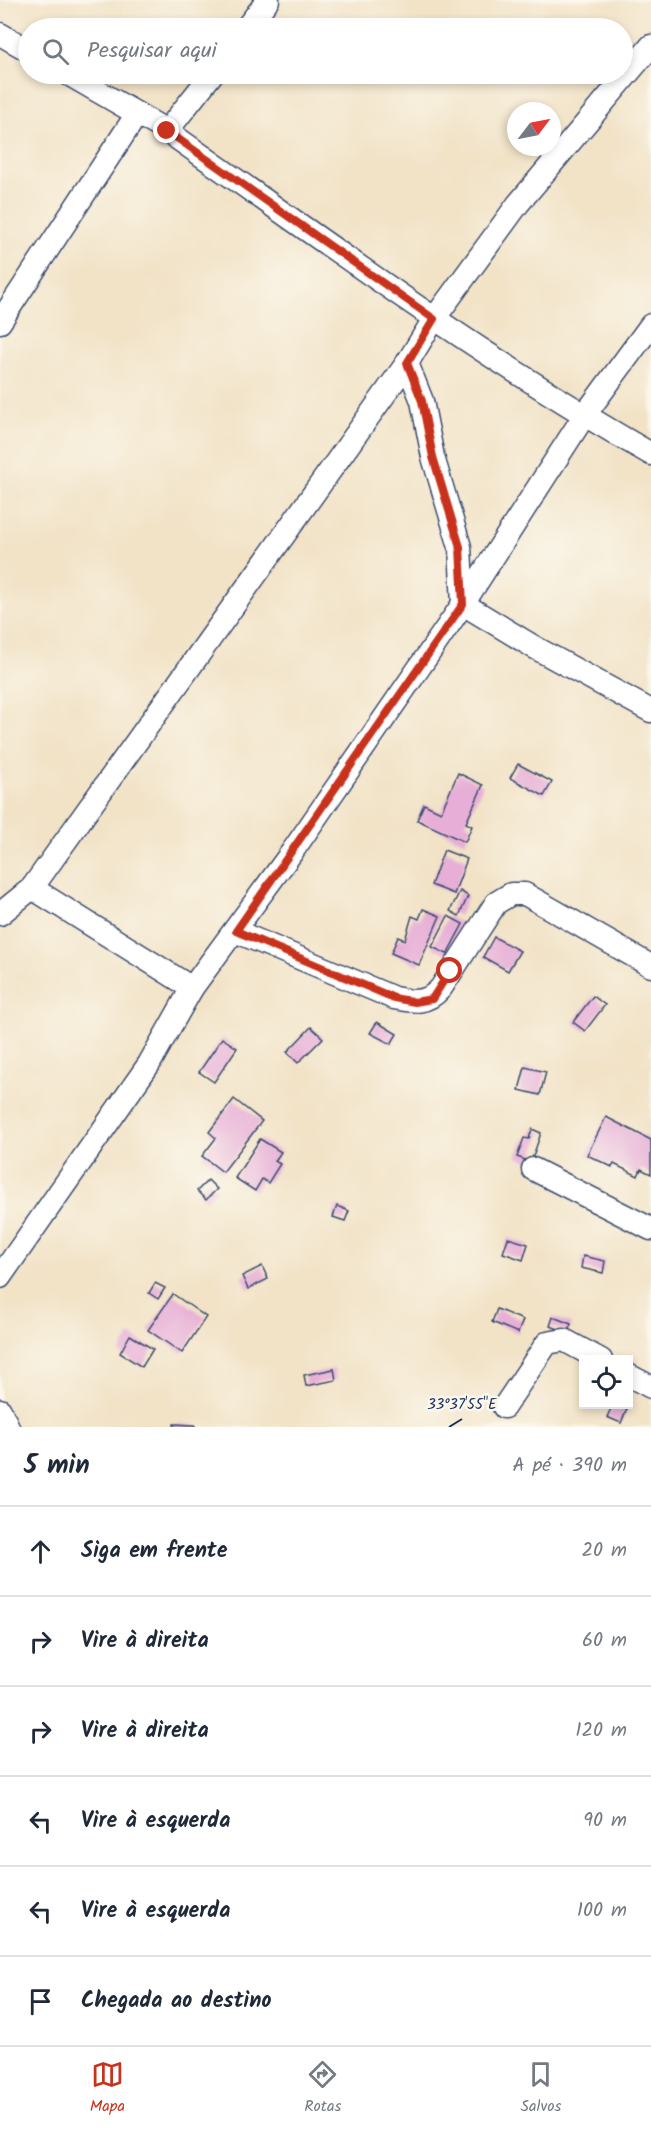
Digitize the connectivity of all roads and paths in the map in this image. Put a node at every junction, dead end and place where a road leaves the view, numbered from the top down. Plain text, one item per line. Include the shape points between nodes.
1 (268, 0) edge
2 (254, 18) edge
3 (0, 34) edge
4 (18, 44) edge
5 (651, 46) edge
6 (633, 67) edge
7 (85, 84) edge
8 (204, 84) edge
9 (619, 84) edge
10 (137, 114) junction
11 (167, 131) junction
12 (434, 319) junction
13 (0, 322) edge
14 (651, 325) edge
15 (407, 363) junction
16 (584, 416) junction
17 (651, 454) edge
18 (463, 604) junction
19 (651, 711) edge
20 (32, 888) junction
21 (0, 914) edge
22 (236, 931) junction
23 (651, 966) edge
24 (192, 988) junction
25 (533, 1169) dead end
26 (651, 1229) edge
27 (0, 1277) edge
28 (593, 1355) edge
29 (633, 1378) edge
30 (651, 1387) edge
31 (504, 1407) dead end
32 (0, 1410) edge
33 (8, 1427) edge

1 - 2 street
3 - 4 street
5 - 6 street
7 - 10 street
8 - 11 street
9 - 12 street via 518,204
10 - 11 street
10 - 13 street
11 - 12 street
12 - 15 street
12 - 16 street
14 - 16 street
15 - 18 street via 422,401 433,457 460,547
15 - 20 street
16 - 17 street
16 - 18 street
18 - 19 street
18 - 22 street
20 - 21 street
20 - 24 street
22 - 23 street via 394,998 415,1002 432,999 441,988 496,903 511,894 525,894
22 - 24 street
24 - 27 street via 150,1064
25 - 26 street
28 - 31 street via 564,1340 548,1342
29 - 30 street
32 - 33 street

